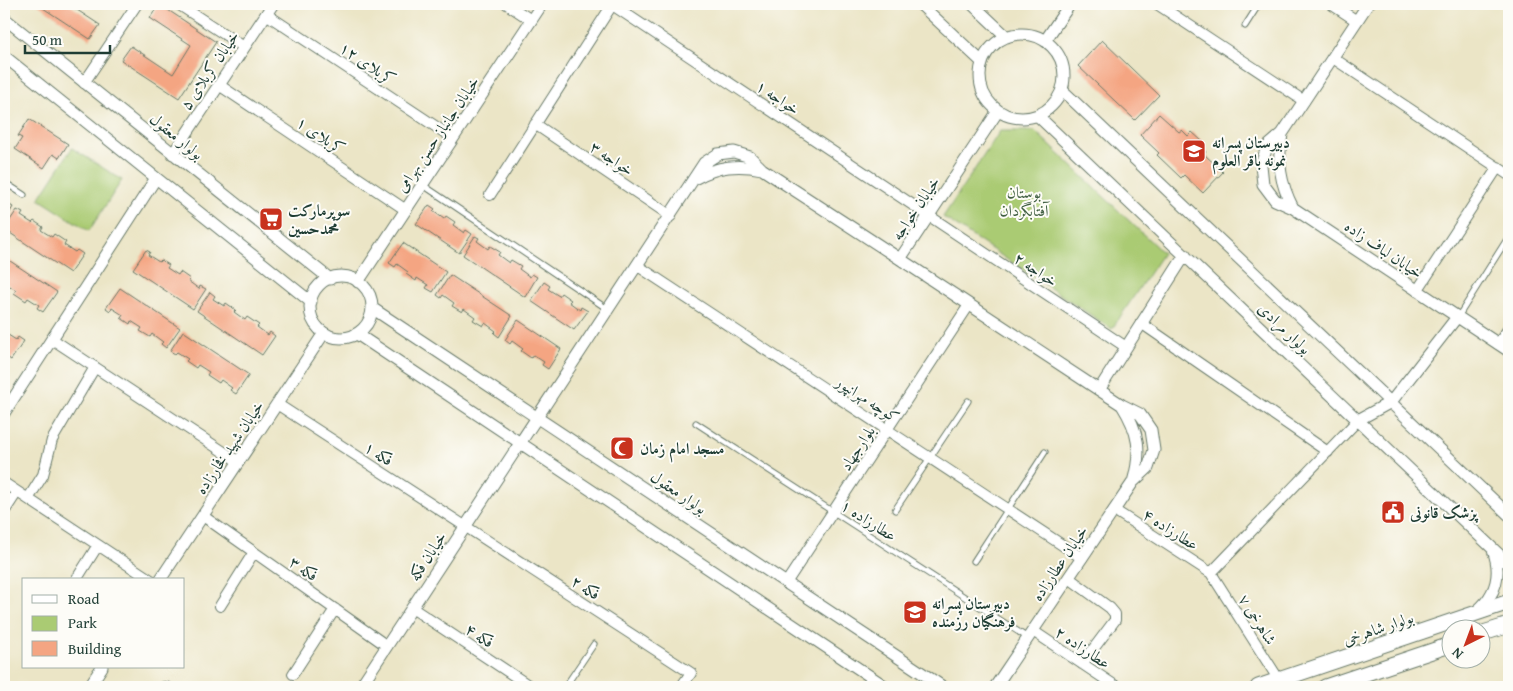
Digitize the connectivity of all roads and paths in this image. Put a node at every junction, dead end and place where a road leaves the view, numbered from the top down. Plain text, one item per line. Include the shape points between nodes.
1 (137, 4) edge
2 (178, 4) edge
3 (507, 4) edge
4 (542, 4) edge
5 (612, 4) edge
6 (920, 4) edge
7 (972, 4) edge
8 (1070, 4) edge
9 (1157, 4) edge
10 (1259, 4) edge
11 (1331, 4) edge
12 (1368, 4) edge
13 (269, 9) edge
14 (4, 18) edge
15 (532, 20) junction
16 (1357, 21) junction
17 (1245, 26) dead end
18 (1007, 37) junction
19 (1045, 41) junction
20 (244, 47) junction
21 (4, 56) edge
22 (1332, 58) junction
23 (982, 62) junction
24 (84, 82) junction
25 (219, 84) junction
26 (1062, 90) junction
27 (1304, 101) junction
28 (998, 112) junction
29 (1038, 116) junction
30 (535, 124) junction
31 (1282, 134) junction
32 (453, 138) junction
33 (173, 154) junction
34 (1498, 167) junction
35 (1509, 175) edge
36 (156, 178) junction
37 (4, 182) edge
38 (422, 185) junction
39 (24, 195) dead end
40 (490, 196) dead end
41 (1293, 208) junction
42 (406, 210) junction
43 (671, 216) junction
44 (929, 216) junction
45 (1509, 236) edge
46 (1185, 255) junction
47 (900, 259) junction
48 (638, 266) junction
49 (330, 279) junction
50 (358, 282) junction
51 (1417, 291) junction
52 (311, 302) junction
53 (969, 305) junction
54 (372, 308) junction
55 (609, 310) junction
56 (1458, 317) junction
57 (1141, 323) junction
58 (1509, 328) edge
59 (324, 333) junction
60 (357, 334) junction
61 (52, 339) junction
62 (1498, 344) junction
63 (1126, 347) junction
64 (1509, 351) edge
65 (95, 367) junction
66 (1099, 390) junction
67 (968, 401) dead end
68 (1391, 402) junction
69 (277, 404) junction
70 (4, 413) edge
71 (538, 418) junction
72 (1358, 420) junction
73 (696, 423) dead end
74 (887, 430) junction
75 (521, 443) junction
76 (1045, 452) dead end
77 (1328, 452) junction
78 (930, 458) junction
79 (238, 462) junction
80 (4, 483) edge
81 (17, 492) junction
82 (28, 499) junction
83 (1008, 509) junction
84 (895, 510) dead end
85 (1114, 510) junction
86 (4, 512) edge
87 (833, 512) junction
88 (1509, 515) edge
89 (203, 516) junction
90 (466, 527) junction
91 (98, 545) junction
92 (1493, 548) junction
93 (254, 552) junction
94 (1082, 558) junction
95 (974, 561) dead end
96 (1509, 564) edge
97 (1211, 573) junction
98 (77, 578) edge
99 (148, 578) edge
100 (161, 578) edge
101 (1069, 578) junction
102 (786, 583) junction
103 (1509, 602) edge
104 (220, 606) dead end
105 (412, 608) junction
106 (335, 609) junction
107 (1468, 616) junction
108 (1509, 625) edge
109 (1490, 631) edge
110 (1030, 635) junction
111 (594, 644) dead end
112 (388, 646) junction
113 (1440, 647) edge
114 (1082, 664) junction
115 (101, 668) edge
116 (294, 674) dead end
117 (1279, 680) junction
118 (89, 687) edge
119 (360, 687) edge
120 (531, 687) edge
121 (565, 687) edge
122 (681, 687) edge
123 (886, 687) edge
124 (943, 687) edge
125 (995, 687) edge
126 (1117, 687) edge
127 (1258, 687) edge
128 (1325, 687) edge

1 - 24 street
2 - 20 street
3 - 15 street
4 - 15 street, خیابان جانباز حسن بهرامی
5 - 30 street
5 - 44 street, خواجه ۱
6 - 23 street
7 - 18 street
8 - 19 street
9 - 27 street
10 - 17 lane
11 - 16 street
12 - 16 street, خیابان لباف زاده
13 - 20 street, خیابان کربلای ۵
13 - 32 street, کربلای ۱۲
14 - 24 street, بولوار معقول
15 - 32 street, خیابان جانباز حسن بهرامی
16 - 22 street, خیابان لباف زاده
18 - 19 street via 1027,34
18 - 23 street via 992,47
19 - 26 street via 1054,48 1064,68
20 - 25 street, خیابان کربلای ۵
21 - 36 street
22 - 27 street, خیابان لباف زاده
22 - 34 street
23 - 28 street via 980,84 984,95
24 - 33 street, بولوار معقول
25 - 33 street, خیابان کربلای ۵
25 - 42 street, کربلای ۱
26 - 29 street via 1053,105
26 - 68 street, بولوار مرادی
27 - 31 street, خیابان لباف زاده
28 - 29 street via 1018,119
28 - 44 street, خیابان خواجه
29 - 46 street, بولوار مرادی
30 - 40 street
30 - 43 street, خواجه ۳
31 - 41 street, خیابان لباف زاده via 1279,164
31 - 41 street, خیابان لباف زاده via 1268,147 1264,156 1261,165 1263,184 1275,200
32 - 38 street, خیابان جانباز حسن بهرامی
33 - 49 street, بولوار معقول
34 - 35 street
34 - 51 street
36 - 52 street
36 - 61 street
37 - 39 lane
38 - 42 street, خیابان جانباز حسن بهرامی
38 - 55 lane
41 - 51 street, خیابان لباف زاده
42 - 50 street, خیابان جانباز حسن بهرامی
43 - 47 street, خیابان خواجه via 704,163 718,154 734,152 750,158
43 - 48 street, خیابان خواجه
44 - 47 street, خیابان خواجه
44 - 63 street, خواجه ۲
45 - 56 lane
46 - 57 street
46 - 72 street, بولوار مرادی
47 - 53 street, خیابان عطارزاده
48 - 55 street, خیابان خواجه
48 - 74 street, کوچه مهرانپور
49 - 50 street via 339,276
49 - 52 street via 317,288
50 - 54 street via 368,293
51 - 56 street, خیابان لباف زاده
52 - 59 street via 313,319
53 - 66 street, خیابان عطارزاده
53 - 74 street, بلوارجهاد
54 - 60 street via 368,324
54 - 71 street, بولوار معقول
55 - 71 street, خیابان خواجه
56 - 62 street, خیابان لباف زاده
56 - 68 street
57 - 63 street
57 - 77 street
58 - 62 street
59 - 60 street via 335,338
59 - 69 street, خیابان شهید فخارزاده
60 - 75 street
61 - 65 street
61 - 70 street
62 - 64 street, خیابان لباف زاده
63 - 66 street
65 - 79 street
65 - 82 street via 52,440 43,475
66 - 85 street, خیابان عطارزاده via 1140,414 1152,430 1154,450 1148,468 1133,482
67 - 78 lane
68 - 72 street
68 - 88 street, بولوار مرادی
69 - 79 street, خیابان شهید فخارزاده
69 - 90 street, فکه ۱
71 - 75 street, خیابان فکه
71 - 102 street, بولوار معقول
72 - 77 street
72 - 92 street, بولوار مرادی
73 - 87 lane, عطارزاده ۱
74 - 78 street, کوچه مهرانپور
74 - 87 street, بلوارجهاد
75 - 90 street, خیابان فکه
75 - 123 street
76 - 83 lane
77 - 97 street
78 - 83 street, کوچه مهرانپور
78 - 84 lane
79 - 89 street, خیابان شهید فخارزاده
80 - 81 street
81 - 82 street
81 - 86 street
82 - 91 street
83 - 94 street, کوچه مهرانپور
83 - 95 lane
85 - 94 street, خیابان عطارزاده
85 - 97 street, عطارزاده ۴
87 - 102 street, بلوارجهاد
87 - 110 lane, عطارزاده ۱
89 - 93 street, فکه ۳
89 - 100 street, خیابان شهید فخارزاده
90 - 105 street, خیابان فکه
90 - 122 street, فکه ۲ via 691,673
91 - 98 street
91 - 99 street
92 - 96 street, بولوار مرادی
92 - 107 street via 1498,568 1495,588 1485,605
93 - 104 street
93 - 106 street, فکه ۳
94 - 101 street, خیابان عطارزاده
97 - 117 street, شاهرخی ۷
101 - 110 street, خیابان عطارزاده
101 - 114 street via 1115,614 1115,620
102 - 124 street, بولوار معقول
103 - 107 main road, بولوار شاهرخی
105 - 112 street, خیابان فکه
105 - 120 street, فکه ۴
106 - 112 street, فکه ۳
106 - 116 street
107 - 117 main road, بولوار شاهرخی
108 - 109 main road
110 - 114 street, عطارزاده ۲
110 - 125 street, خیابان عطارزاده
111 - 121 lane
112 - 119 street, خیابان فکه
113 - 128 main road
114 - 126 street, عطارزاده ۲
115 - 118 street
117 - 127 main road, بولوار شاهرخی

